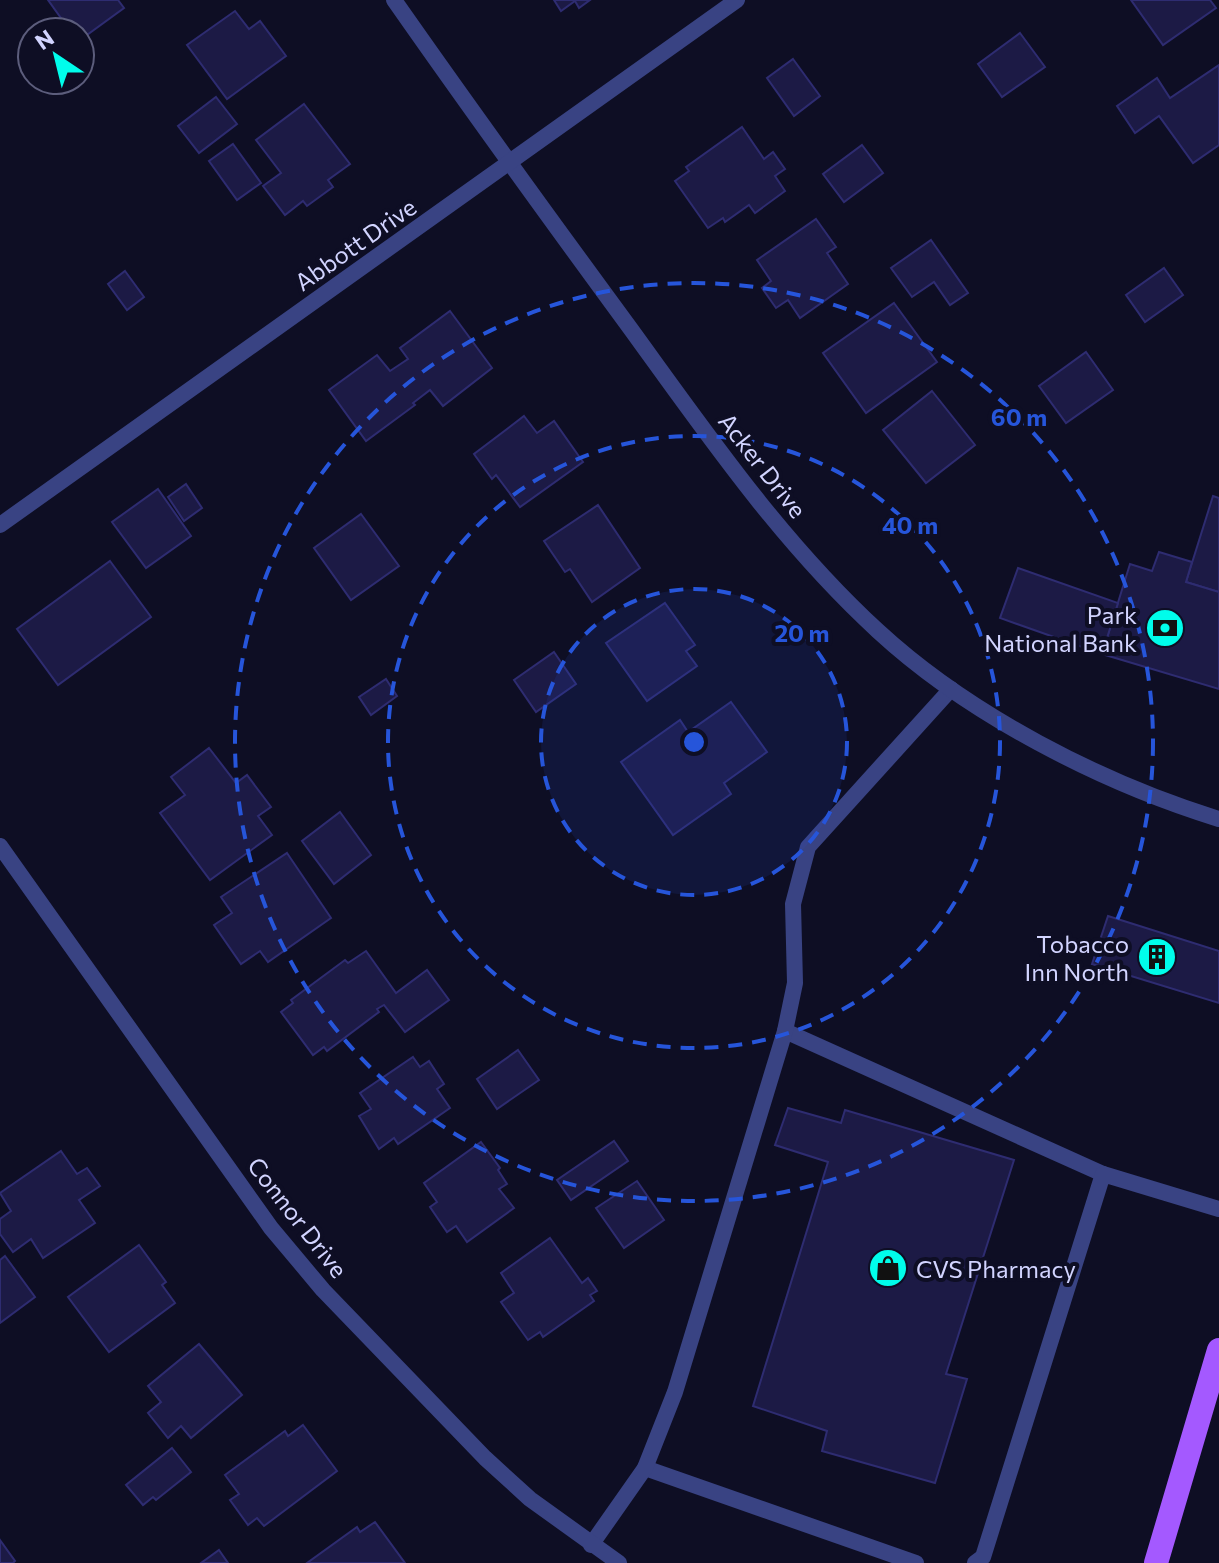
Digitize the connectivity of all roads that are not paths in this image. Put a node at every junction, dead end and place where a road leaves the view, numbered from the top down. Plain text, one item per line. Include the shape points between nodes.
1 (394, 0) edge
2 (737, 0) edge
3 (509, 164) junction
4 (0, 525) edge
5 (951, 689) junction
6 (1219, 819) edge
7 (0, 846) edge
8 (785, 1031) junction
9 (1103, 1174) junction
10 (1219, 1209) edge
11 (1219, 1350) edge
12 (645, 1468) junction
13 (591, 1545) junction
14 (619, 1563) edge
15 (916, 1563) edge
16 (975, 1563) edge
17 (1156, 1563) edge

1 - 3 street, Acker Drive
2 - 3 street, Abbott Drive
3 - 4 street, Abbott Drive
3 - 5 street, Acker Drive via 775,522 879,633
5 - 6 street, Acker Drive via 1087,768
5 - 8 street via 808,847 793,904 795,983
7 - 13 street, Connor Drive via 271,1228 323,1290 485,1458
8 - 9 street
8 - 12 street via 675,1392
9 - 10 street
9 - 16 street via 983,1557
11 - 17 main road
12 - 13 street
12 - 15 street
13 - 14 street, Connor Drive

